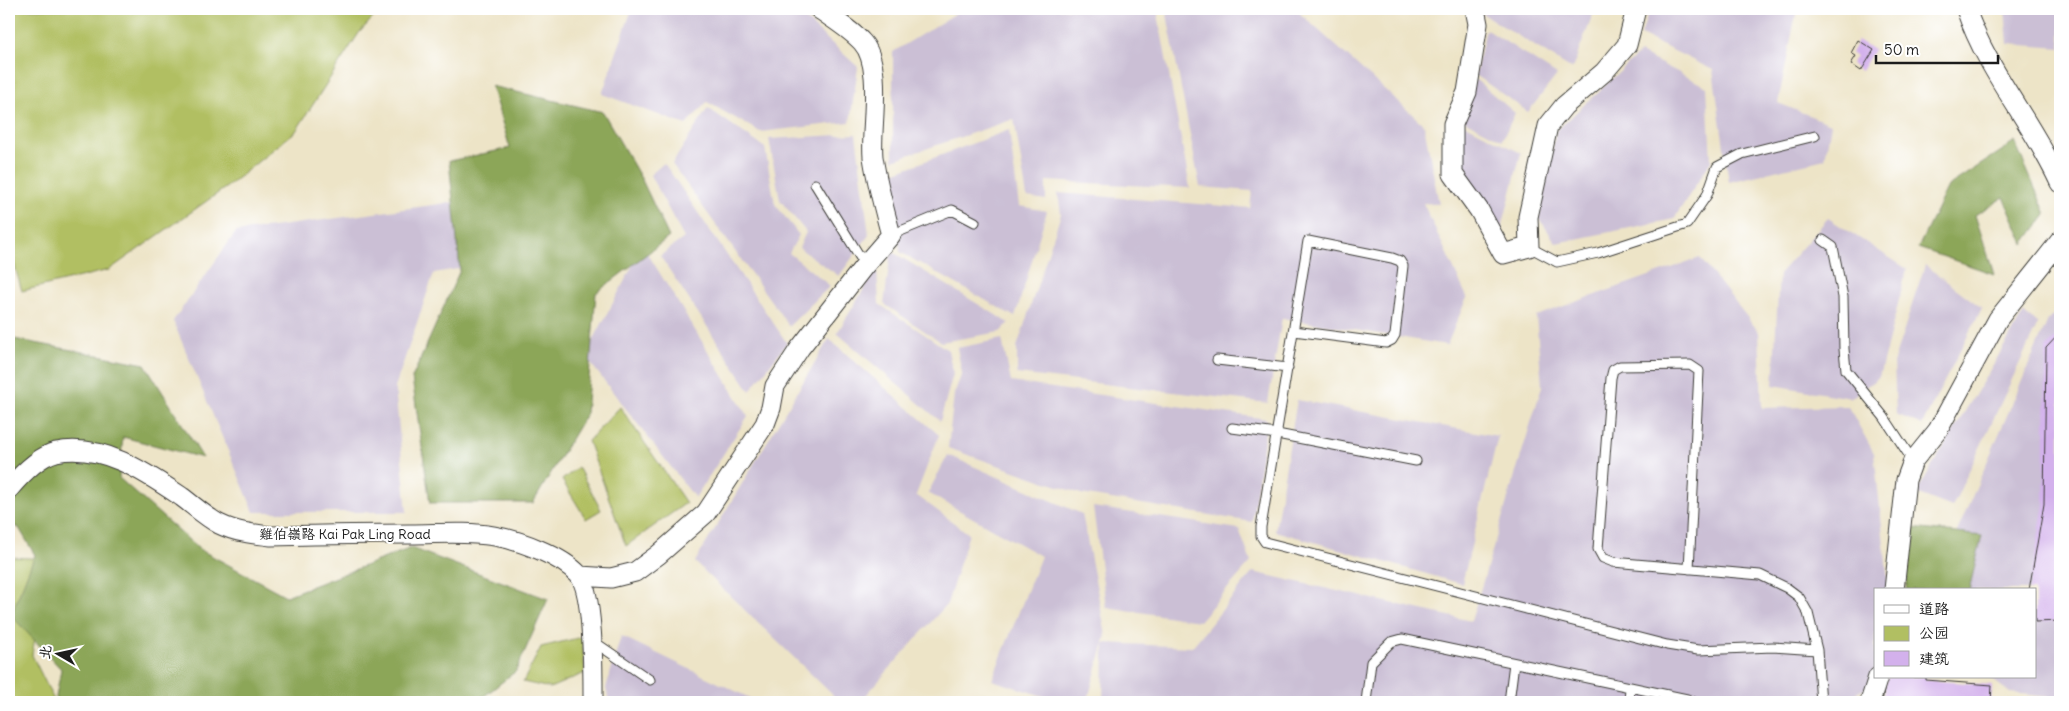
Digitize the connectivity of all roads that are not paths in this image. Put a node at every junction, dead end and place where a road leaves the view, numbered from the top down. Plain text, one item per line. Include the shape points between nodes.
1 (819, 9) edge
2 (1475, 9) edge
3 (1636, 9) edge
4 (1966, 9) edge
5 (1815, 136) dead end
6 (2060, 183) edge
7 (815, 184) dead end
8 (975, 222) dead end
9 (891, 235) junction
10 (1823, 240) dead end
11 (2060, 240) edge
12 (1529, 247) junction
13 (865, 264) junction
14 (1294, 331) junction
15 (1217, 360) dead end
16 (1288, 368) junction
17 (1232, 428) dead end
18 (1276, 434) junction
19 (1416, 461) dead end
20 (1913, 462) junction
21 (9, 489) edge
22 (1690, 569) junction
23 (580, 576) junction
24 (1894, 588) edge
25 (593, 641) junction
26 (1817, 650) junction
27 (1514, 662) junction
28 (1878, 678) edge
29 (650, 680) dead end
30 (1630, 687) junction
31 (593, 702) edge
32 (1366, 702) edge
33 (1509, 702) edge
34 (1629, 702) edge
35 (1694, 702) edge
36 (1821, 702) edge
37 (1870, 702) edge

1 - 9 street via 862,42 870,57 874,92 873,154 878,191
2 - 12 street via 1478,24 1467,92 1453,124 1453,174 1479,210 1503,254
3 - 12 street via 1627,45 1604,72 1564,106 1548,126 1528,217
4 - 6 street via 1988,58
5 - 12 lane via 1742,154 1718,167 1707,195 1687,224 1557,262
7 - 13 lane
8 - 9 lane via 952,210
9 - 13 street
10 - 20 lane via 1833,247 1838,266 1843,297 1846,370 1884,417
11 - 20 street via 1998,320 1938,430
13 - 23 street via 775,386 765,424 706,513 635,572 611,578
14 - 14 lane via 1386,343 1392,340 1403,266 1392,258 1308,241
14 - 16 lane
15 - 16 lane
16 - 18 lane
17 - 18 lane
18 - 19 lane
18 - 26 lane via 1261,527 1265,542 1667,645 1698,650
20 - 24 street via 1906,480
21 - 23 street, 雞伯嶺路 Kai Pak Ling Road via 27,468 55,452 86,451 116,458 151,477 219,524 246,534 455,533 493,536 545,553
22 - 22 lane via 1613,562 1603,558 1598,549 1611,378 1613,370 1620,366 1690,365 1699,371
22 - 26 lane via 1760,575 1787,588 1799,597 1808,613
23 - 25 street
25 - 29 lane
25 - 31 street
26 - 36 lane
27 - 30 lane
27 - 32 lane via 1402,639 1391,642 1371,662
27 - 33 lane
28 - 37 street
30 - 34 lane
30 - 35 lane

